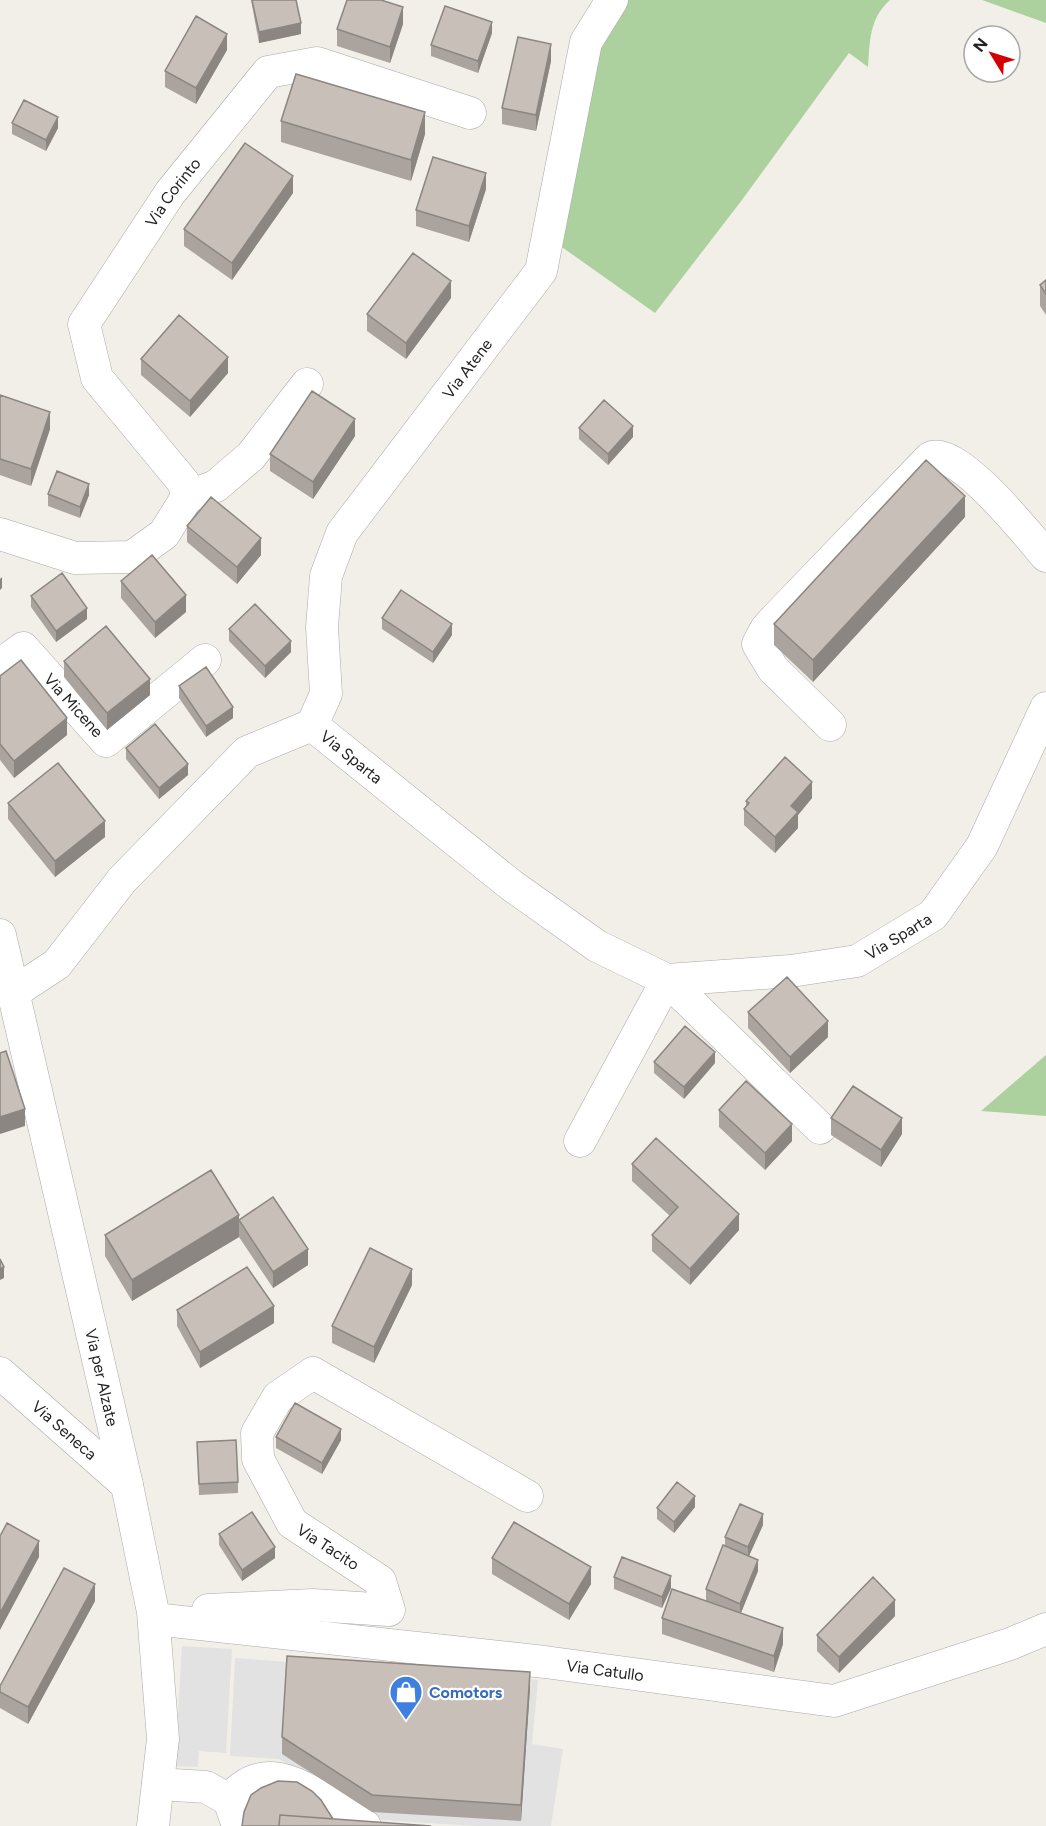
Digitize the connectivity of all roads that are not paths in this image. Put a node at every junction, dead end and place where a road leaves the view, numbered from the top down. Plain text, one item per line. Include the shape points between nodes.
1 (612, 0) edge
2 (470, 113) dead end
3 (307, 384) dead end
4 (187, 497) junction
5 (0, 534) edge
6 (1046, 556) edge
7 (205, 660) dead end
8 (0, 665) edge
9 (1046, 708) edge
10 (312, 725) junction
11 (830, 725) dead end
12 (0, 935) edge
13 (667, 980) junction
14 (13, 993) junction
15 (820, 1128) dead end
16 (580, 1140) dead end
17 (0, 1374) edge
18 (127, 1485) junction
19 (527, 1496) dead end
20 (154, 1616) junction
21 (1046, 1629) edge
22 (158, 1784) junction
23 (233, 1813) edge
24 (153, 1826) edge
25 (365, 1826) edge

1 - 10 street, Via Atene via 586,42 541,272 342,533 326,576 322,627 326,694
2 - 4 street, Via Corinto via 317,63 268,72 170,193 84,324 97,378 184,483
3 - 4 street via 251,456 216,486
4 - 5 street via 164,534 132,557 75,558
6 - 11 street via 972,476 942,456 930,458 760,638 758,644 773,669
7 - 8 street, Via Micene via 105,741 23,648
9 - 13 street, Via Sparta via 982,846 933,915 856,961 791,971
10 - 13 street, Via Sparta via 511,885 597,946
10 - 14 street, Via Sparta via 248,752 122,880 57,964
12 - 14 street, Via per Alzate
13 - 15 street, Via Sparta
13 - 16 street
14 - 18 street, Via per Alzate
17 - 18 street, Via Seneca
18 - 20 street, Via per Alzate
19 - 20 street, Via Tacito via 313,1373 278,1397 257,1433 258,1459 292,1522 380,1581 389,1610 313,1605
20 - 21 street, Via Catullo via 834,1701
20 - 22 street, Via per Alzate via 163,1739
22 - 23 street via 206,1787
22 - 24 street, Via per Alzate
23 - 25 street via 244,1785 265,1778 304,1787

